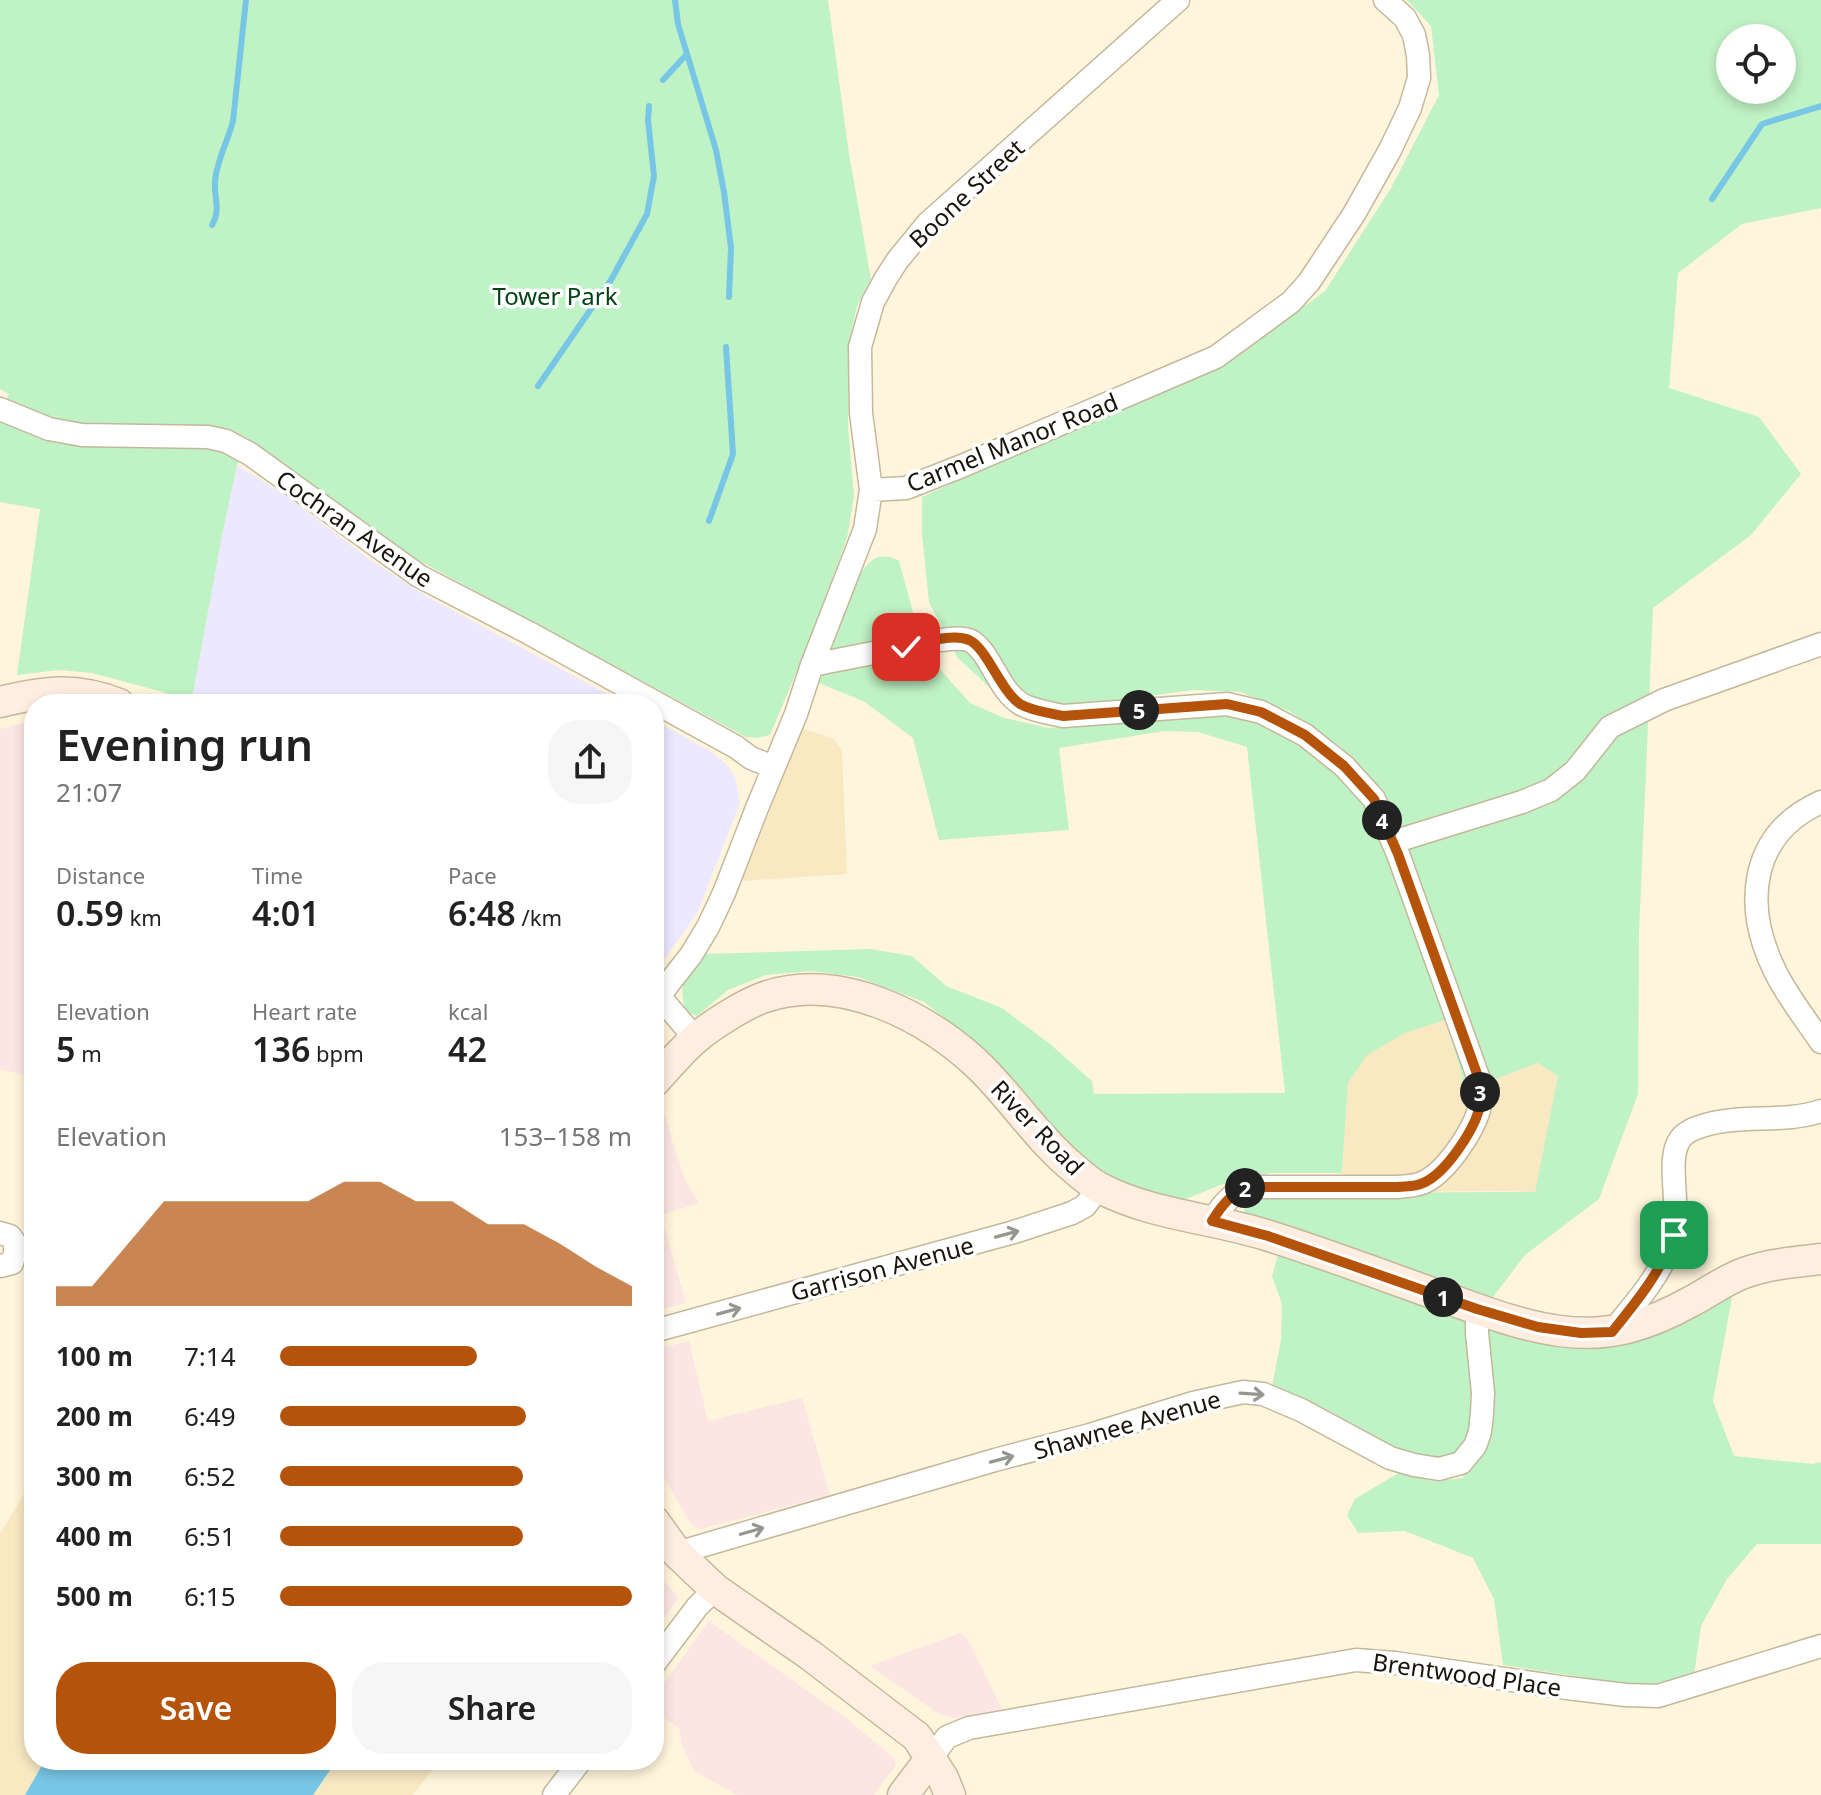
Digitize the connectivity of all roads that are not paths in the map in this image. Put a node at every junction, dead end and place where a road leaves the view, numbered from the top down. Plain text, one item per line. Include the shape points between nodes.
1 (1178, 0) edge
2 (1385, 0) edge
3 (0, 409) edge
4 (871, 490) junction
5 (1821, 644) edge
6 (812, 665) junction
7 (44, 694) edge
8 (78, 694) edge
9 (640, 694) edge
10 (24, 698) edge
11 (0, 702) edge
12 (664, 707) edge
13 (773, 767) junction
14 (1821, 802) edge
15 (1393, 842) junction
16 (664, 990) edge
17 (664, 1002) edge
18 (695, 1038) junction
19 (1821, 1042) edge
20 (664, 1071) edge
21 (1821, 1111) edge
22 (1099, 1188) junction
23 (1212, 1221) junction
24 (0, 1233) edge
25 (1821, 1259) edge
26 (0, 1266) edge
27 (1477, 1309) junction
28 (664, 1328) edge
29 (1612, 1332) junction
30 (664, 1535) edge
31 (677, 1553) junction
32 (715, 1589) junction
33 (1821, 1646) edge
34 (664, 1651) edge
35 (931, 1758) junction
36 (573, 1770) edge
37 (554, 1795) edge
38 (903, 1795) edge
39 (950, 1795) edge

1 - 4 street, Boone Street via 932,219 886,278 860,347 861,413
2 - 4 street, Carmel Manor Road via 1414,35 1419,78 1410,108 1354,214 1291,302 1216,357 906,488
3 - 9 street, Cochran Avenue via 74,434 226,441 419,576
4 - 6 street via 865,529
5 - 15 street via 1664,700 1610,727 1575,771 1551,790
6 - 13 street
6 - 15 street via 953,638 970,641 1020,704 1043,712 1063,716 1227,704 1261,712 1305,735 1344,766 1374,799
7 - 8 street
10 - 11 street
12 - 13 street, Cochran Avenue
13 - 16 street via 708,927
14 - 19 street via 1782,827 1763,858 1757,885 1769,957
15 - 23 street via 1481,1085 1480,1106 1469,1132 1434,1177 1420,1185 1250,1187 1223,1204
17 - 18 street
18 - 20 street, River Road
18 - 22 street, River Road via 758,999 782,992 816,990 890,1006 949,1040 983,1070 1053,1151
21 - 29 street via 1700,1126 1679,1141 1674,1235 1654,1277
22 - 23 street, River Road via 1138,1204
28 -> 22 street, Garrison Avenue via 1014,1232 1072,1213
23 - 27 street, River Road
24 - 26 street via 10,1236 15,1253 12,1263
25 - 29 street, River Road via 1740,1274 1660,1317
27 - 29 street, River Road via 1560,1331
31 -> 27 street, Shawnee Avenue via 1243,1392 1263,1394 1320,1419 1390,1458 1439,1469 1461,1463 1475,1446 1482,1413
30 - 31 street
31 - 32 street
32 - 34 street
32 - 35 street via 903,1724
33 - 35 street, Brentwood Place via 1658,1696 1356,1660 979,1725 947,1737
35 - 38 street
35 - 39 street
36 - 37 street

